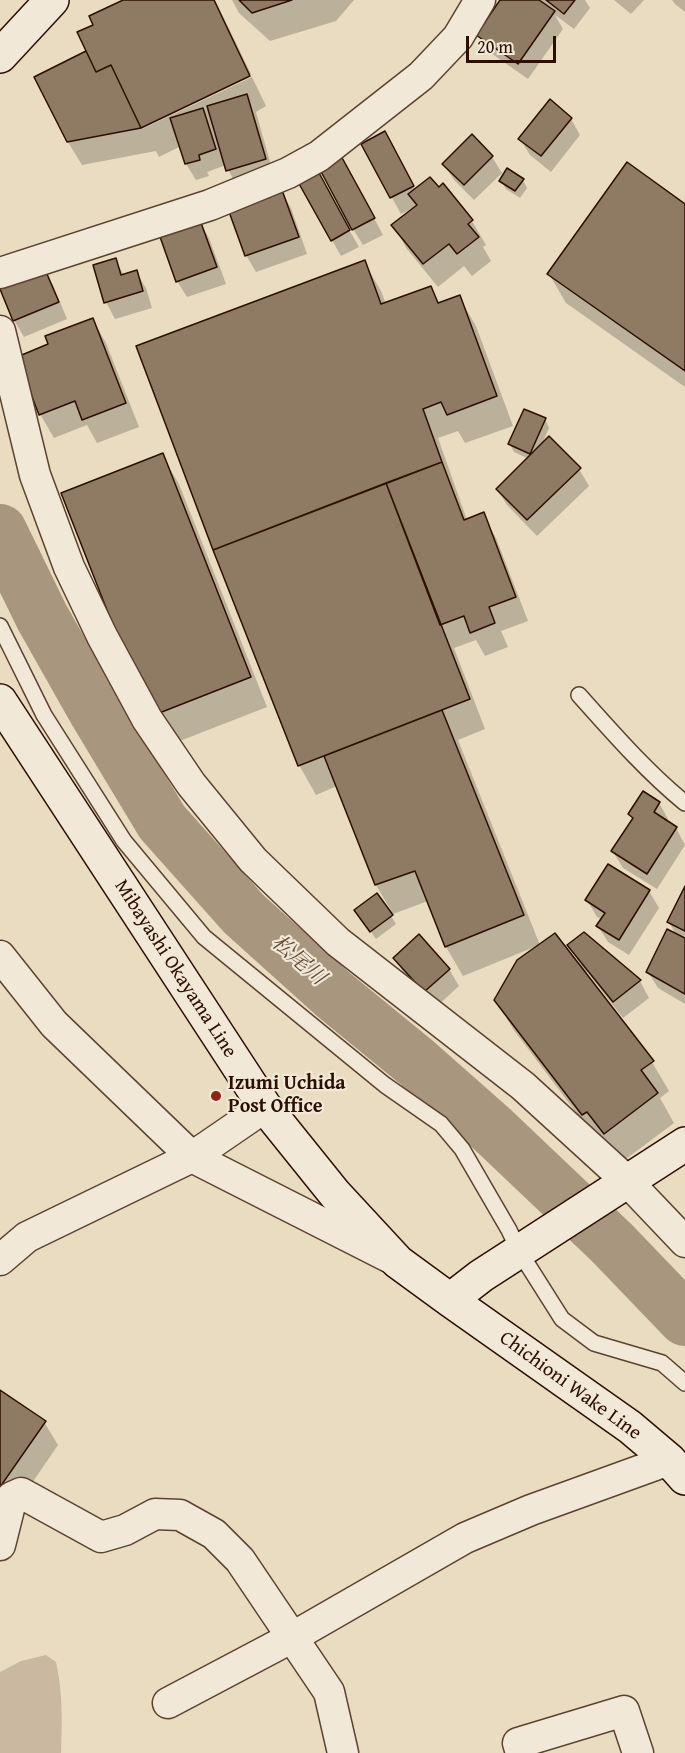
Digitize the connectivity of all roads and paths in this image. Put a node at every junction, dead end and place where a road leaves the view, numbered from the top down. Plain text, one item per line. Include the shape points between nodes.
1 (52, 0) edge
2 (480, 0) edge
3 (0, 56) edge
4 (0, 273) edge
5 (0, 331) edge
6 (0, 626) edge
7 (579, 695) dead end
8 (0, 701) edge
9 (685, 803) edge
10 (0, 956) edge
11 (265, 1107) junction
12 (685, 1144) edge
13 (192, 1157) junction
14 (621, 1185) junction
15 (685, 1242) edge
16 (524, 1249) junction
17 (0, 1260) edge
18 (398, 1262) junction
19 (450, 1300) junction
20 (685, 1383) edge
21 (677, 1469) edge
22 (0, 1545) edge
23 (291, 1638) junction
24 (168, 1703) dead end
25 (343, 1753) edge
26 (521, 1753) edge
27 (638, 1753) edge

1 - 3 main road
2 - 4 street via 458,37 421,76 319,156 210,205
5 - 14 street via 35,475 69,567 147,719 191,784 253,860 338,942 523,1086
6 - 16 lane via 44,714 124,841 204,937 385,1085 441,1124 462,1149 511,1234
7 - 9 lane
8 - 11 main road, Mibayashi Okayama Line
10 - 13 street via 54,1024
11 - 13 street
11 - 18 main road, Mibayashi Okayama Line via 335,1194
12 - 14 main road
13 - 17 street via 27,1238
13 - 18 street
14 - 15 street
14 - 16 main road
16 - 19 main road
16 - 20 lane via 562,1319 594,1343 662,1363
18 - 19 main road, Mibayashi Okayama Line
19 - 21 main road, Chichioni Wake Line via 630,1427
21 - 23 street via 531,1510 465,1538
22 - 23 street via 12,1497 21,1493 101,1537 155,1514 180,1515 214,1534 240,1560
23 - 24 street
23 - 25 street via 329,1692
26 - 27 street via 518,1743 624,1711

